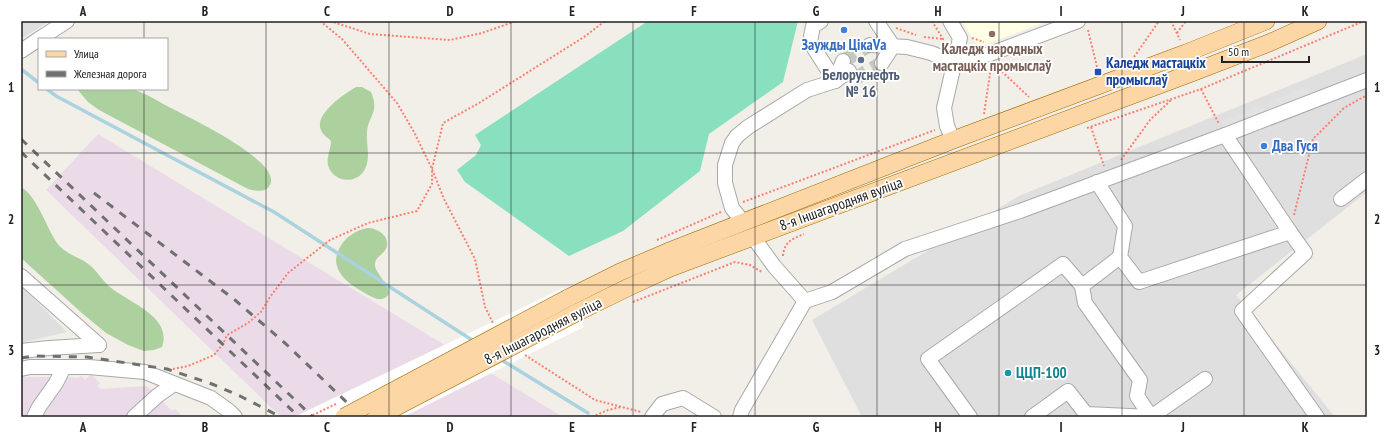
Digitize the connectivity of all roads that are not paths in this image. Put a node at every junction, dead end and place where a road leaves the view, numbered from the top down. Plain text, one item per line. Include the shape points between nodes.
1 (67, 21) edge
2 (821, 21) edge
3 (876, 21) edge
4 (950, 21) edge
5 (1266, 21) edge
6 (1318, 21) edge
7 (1083, 25) edge
8 (41, 38) edge
9 (38, 40) edge
10 (893, 46) junction
11 (21, 51) edge
12 (954, 62) junction
13 (849, 71) tunnel mouth
14 (1367, 80) edge
15 (835, 81) junction
16 (1225, 135) junction
17 (953, 140) junction
18 (961, 159) junction
19 (1367, 179) edge
20 (1103, 180) junction
21 (1341, 199) dead end
22 (743, 222) junction
23 (1290, 232) junction
24 (753, 237) junction
25 (1120, 257) junction
26 (21, 276) edge
27 (1082, 286) junction
28 (805, 301) junction
29 (572, 306) junction
30 (21, 351) edge
31 (64, 367) junction
32 (21, 369) edge
33 (1205, 379) dead end
34 (174, 384) junction
35 (652, 416) edge
36 (34, 417) edge
37 (134, 417) edge
38 (235, 417) edge
39 (344, 417) edge
40 (377, 417) edge
41 (714, 417) edge
42 (740, 417) edge
43 (970, 417) edge
44 (1032, 417) edge
45 (1151, 417) edge
46 (1317, 417) edge

1 - 8 street
2 - 15 street via 813,26 810,42
3 - 10 street
4 - 12 street via 960,38
5 - 17 main road, 8-я Іншагародняя вуліца
6 - 18 main road, 8-я Іншагародняя вуліца via 1202,69
7 - 12 street via 990,54
9 - 11 street
10 - 10 street via 876,54
10 - 12 street via 931,53
12 - 17 street via 944,108
13 - 15 street
14 - 16 street
15 - 22 street via 807,90 748,127 732,143 725,164 725,183 732,208
16 - 20 street
16 - 23 street
17 - 18 main road
17 - 22 main road, 8-я Іншагародняя вуліца
18 - 24 main road, 8-я Іншагародняя вуліца
19 - 21 street
20 - 25 street via 1125,226
20 - 28 street via 905,249 832,292
22 - 24 main road
22 - 29 main road, 8-я Іншагародняя вуліца via 626,270
23 - 25 street via 1139,282
23 - 46 street via 1305,253 1242,311
24 - 28 street
24 - 29 main road, 8-я Іншагародняя вуліца via 670,268 626,288
25 - 27 street
26 - 30 street via 99,345
27 - 43 street via 1063,264 928,359
27 - 45 street via 1085,303 1140,380 1137,396
28 - 42 street
29 - 39 main road, 8-я Іншагародняя вуліца, bridge
29 - 40 main road, 8-я Іншагародняя вуліца, bridge
31 - 32 street
31 - 34 street via 89,366 144,372
31 - 36 street
33 - 45 street
34 - 37 street
34 - 38 street via 211,398
35 - 41 street via 662,404 683,398
44 - 45 street via 1068,391 1086,414

